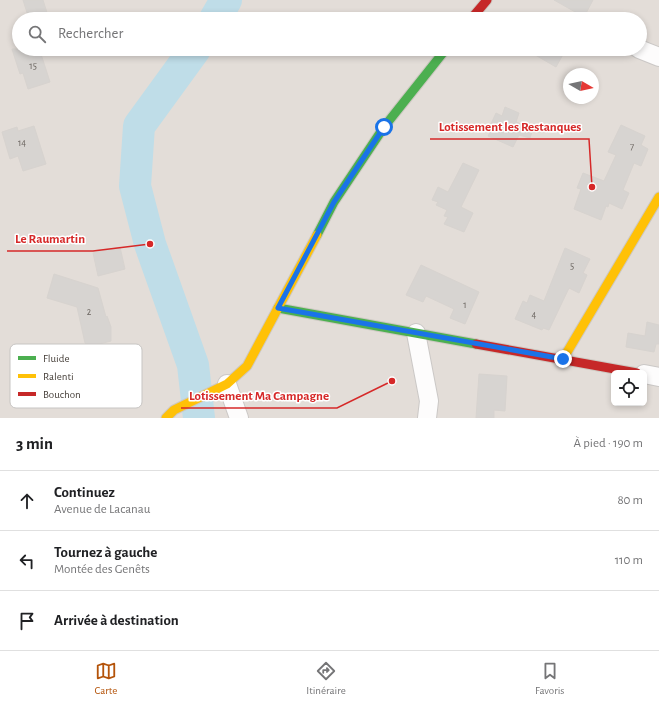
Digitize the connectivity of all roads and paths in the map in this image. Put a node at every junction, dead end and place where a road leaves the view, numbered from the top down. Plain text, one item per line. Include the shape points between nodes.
1 (487, 0) edge
2 (477, 12) edge
3 (647, 53) edge
4 (440, 56) edge
5 (659, 58) edge
6 (659, 197) edge
7 (278, 308) junction
8 (416, 333) junction
9 (563, 359) junction
10 (621, 370) edge
11 (647, 375) edge
12 (659, 377) edge
13 (227, 384) junction
14 (166, 418) edge
15 (239, 418) edge
16 (427, 418) edge

1 - 2 street
3 - 5 street
4 - 7 street via 384,127 334,202
6 - 9 street
7 - 8 street
7 - 13 street via 246,366
8 - 9 street
8 - 16 street via 428,401
9 - 10 street
11 - 12 street
13 - 14 street via 174,410
13 - 15 street

